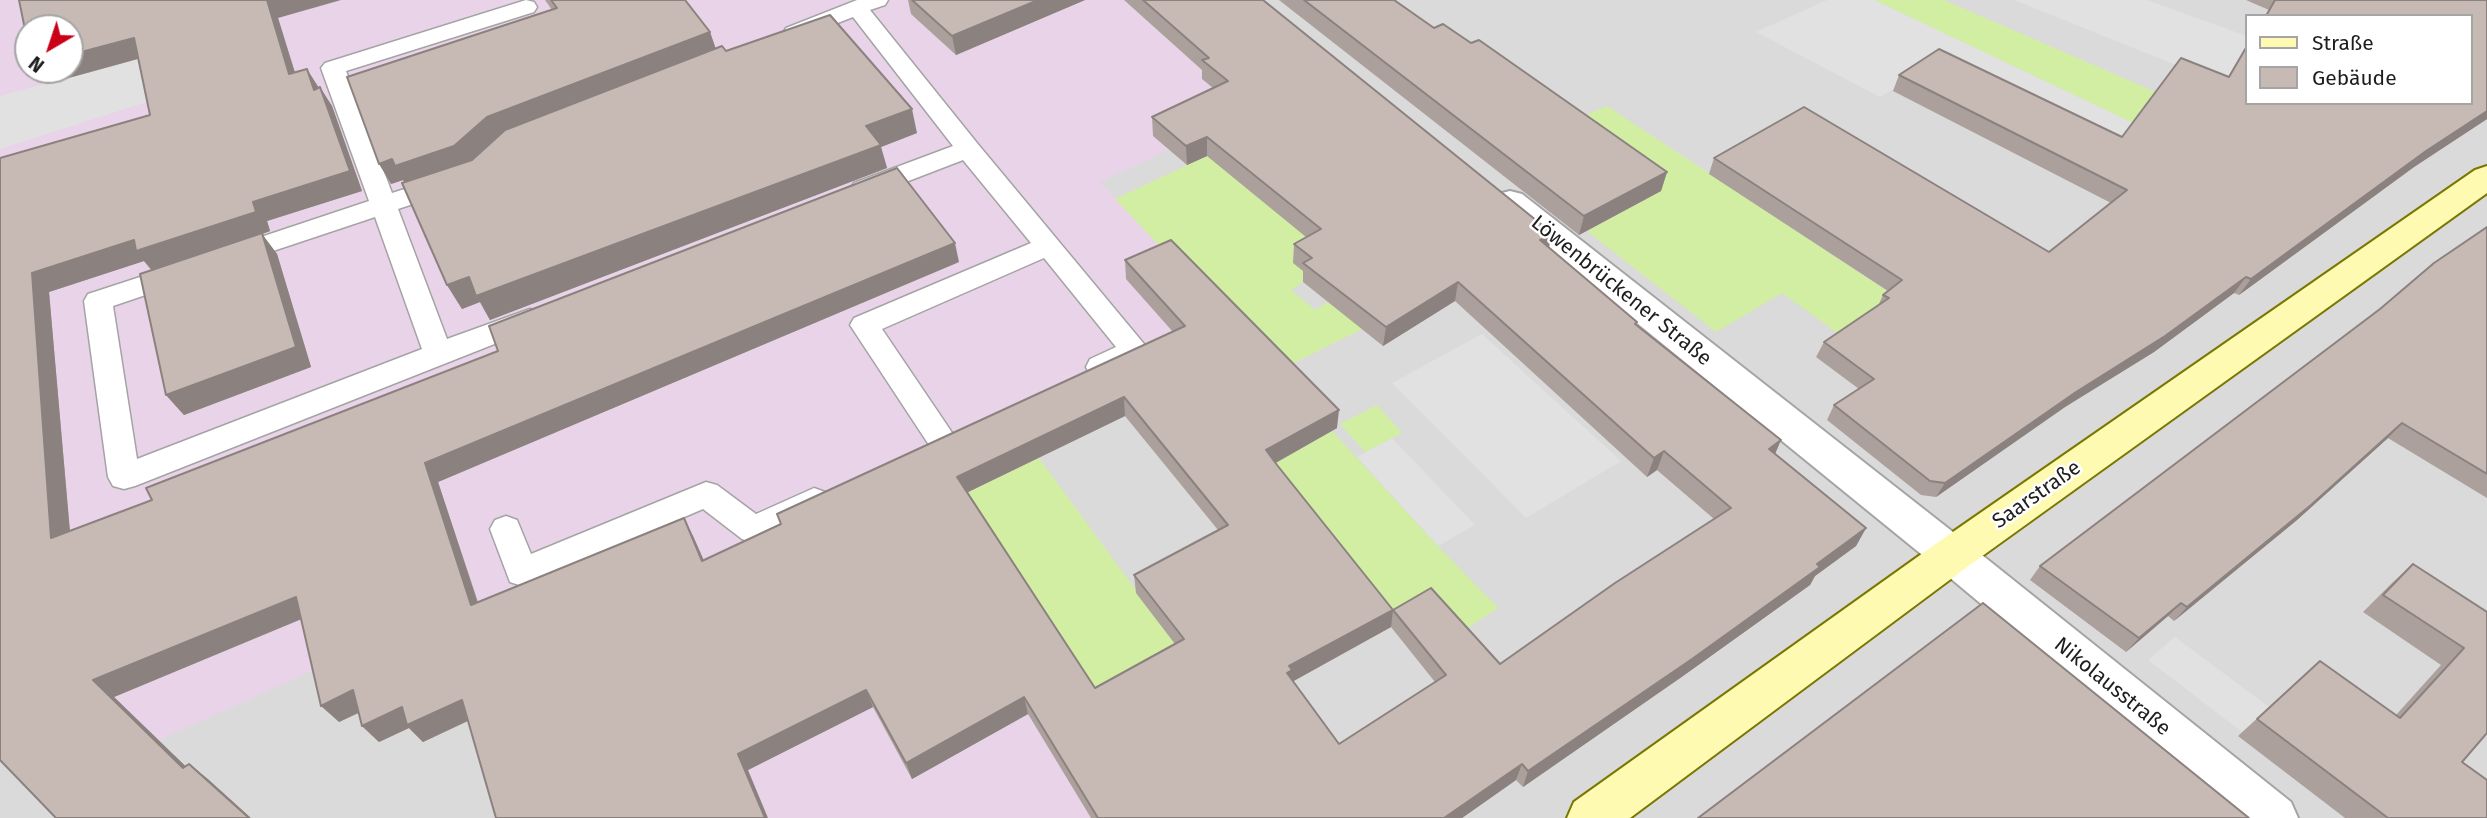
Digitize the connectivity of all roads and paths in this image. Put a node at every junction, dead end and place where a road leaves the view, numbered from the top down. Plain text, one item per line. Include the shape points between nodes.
1 (867, 4) edge
2 (526, 7) dead end
3 (779, 39) edge
4 (968, 149) junction
5 (2487, 177) edge
6 (462, 179) edge
7 (1484, 181) edge
8 (839, 199) edge
9 (382, 205) junction
10 (1048, 246) junction
11 (554, 309) edge
12 (438, 355) junction
13 (1075, 378) edge
14 (942, 440) edge
15 (842, 488) edge
16 (506, 528) dead end
17 (1952, 555) junction
18 (1591, 818) edge
19 (2274, 818) edge

1 - 3 lane
1 - 4 lane
2 - 9 lane via 334,68
4 - 8 lane
4 - 10 lane
5 - 17 main road, Saarstraße
6 - 9 lane
7 - 17 street, Löwenbrückener Straße
9 - 12 lane
9 - 12 lane via 98,301 124,477
10 - 13 lane via 1135,351
10 - 14 lane via 864,325
11 - 12 lane
15 - 16 lane via 753,530 706,494 522,572
17 - 18 main road, Saarstraße
17 - 19 street, Nikolausstraße

